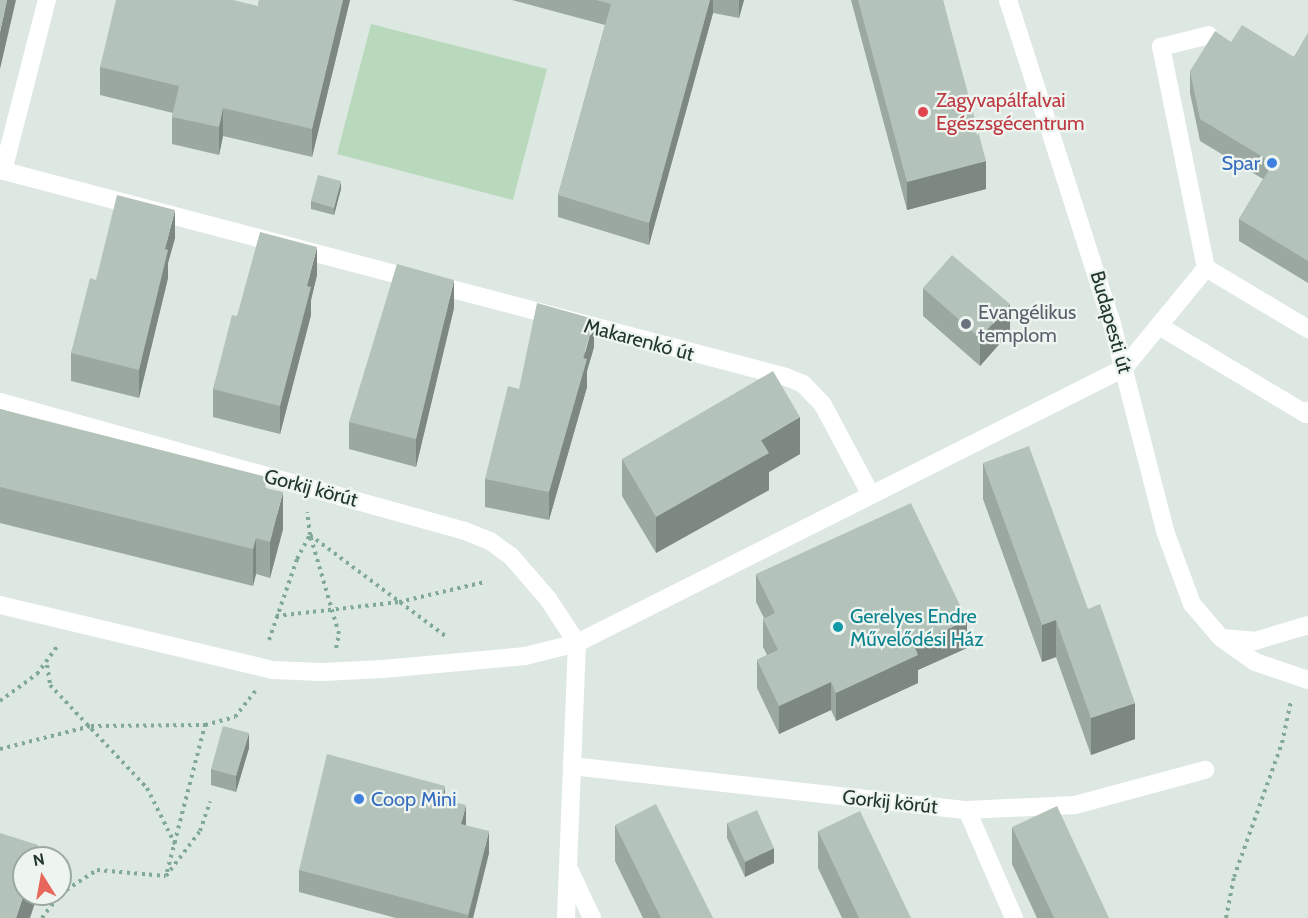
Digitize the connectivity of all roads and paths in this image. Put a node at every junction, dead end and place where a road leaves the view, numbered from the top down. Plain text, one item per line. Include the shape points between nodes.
1 (46, 0) edge
2 (1008, 0) edge
3 (1209, 35) edge
4 (2, 171) edge
5 (1206, 268) junction
6 (1159, 326) junction
7 (1308, 329) edge
8 (1124, 369) junction
9 (0, 402) edge
10 (1308, 410) edge
11 (871, 495) junction
12 (306, 503) dead end
13 (310, 535) junction
14 (484, 582) dead end
15 (399, 602) junction
16 (0, 605) edge
17 (332, 610) junction
18 (276, 616) junction
19 (66, 622) junction
20 (1308, 625) edge
21 (1221, 638) junction
22 (269, 640) dead end
23 (577, 643) junction
24 (455, 644) dead end
25 (335, 652) dead end
26 (47, 665) junction
27 (272, 670) junction
28 (1302, 679) edge
29 (0, 701) edge
30 (205, 725) junction
31 (91, 726) junction
32 (0, 749) edge
33 (572, 766) junction
34 (1205, 771) dead end
35 (210, 802) dead end
36 (967, 810) junction
37 (175, 844) junction
38 (568, 866) junction
39 (166, 876) junction
40 (72, 886) edge
41 (566, 918) edge
42 (592, 918) edge
43 (1014, 918) edge
44 (1226, 918) edge

1 - 4 street
2 - 8 street, Budapesti út via 1048,116
3 - 5 street via 1161,47
4 - 11 street, Makarenkó út via 786,377 803,384 823,405
5 - 6 street
5 - 7 street
6 - 8 street
6 - 10 street via 1306,414
8 - 11 street
8 - 21 street, Budapesti út via 1165,531 1192,604
9 - 23 street, Gorkij körút via 490,541 530,577
11 - 23 street
12 - 13 path
13 - 15 path
13 - 17 path
13 - 18 path
14 - 15 path
15 - 17 path
15 - 24 path
16 - 19 street
17 - 18 path
17 - 25 path via 339,634
18 - 22 path
19 - 26 path
19 - 27 street
20 - 21 street via 1255,641
21 - 28 street, Budapesti út via 1255,662
23 - 27 street via 525,656 406,667 322,672
23 - 33 street
26 - 29 path
26 - 31 path via 50,685
27 - 30 path via 235,717
28 - 44 path via 1234,877
30 - 31 path
30 - 37 path
31 - 32 path
31 - 37 path via 147,789
33 - 36 street, Gorkij körút
33 - 38 street
34 - 36 street, Gorkij körút via 1075,805
35 - 39 path via 200,831
36 - 43 street
37 - 39 path
38 - 41 street
38 - 42 street
39 - 40 path via 97,870

